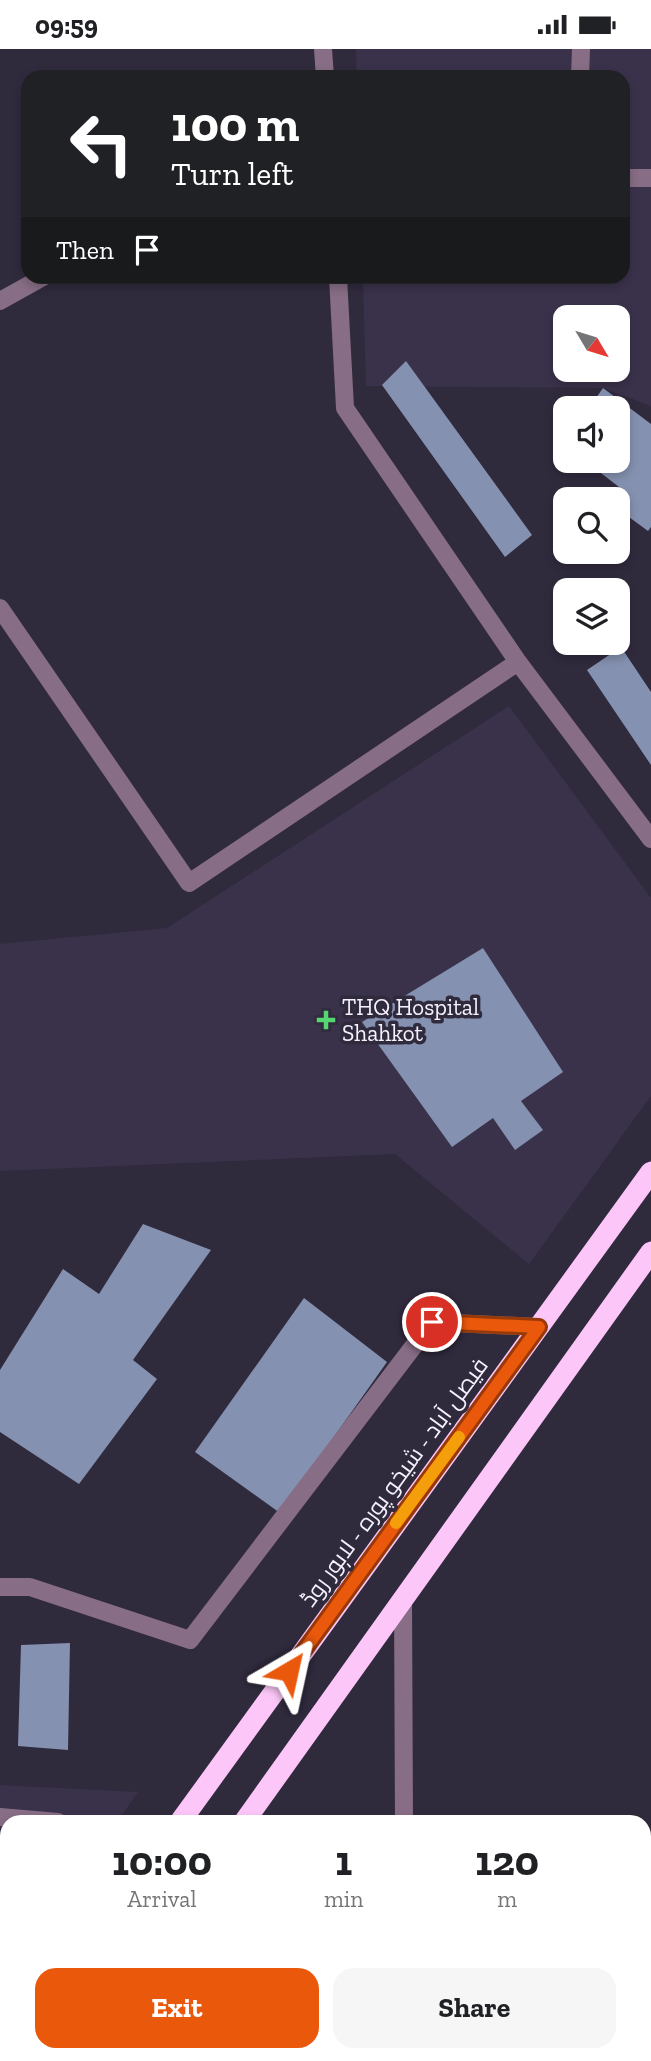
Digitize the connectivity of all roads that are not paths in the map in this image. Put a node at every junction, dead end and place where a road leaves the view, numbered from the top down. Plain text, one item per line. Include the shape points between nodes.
1 (323, 49) edge
2 (581, 49) edge
3 (324, 70) edge
4 (580, 70) edge
5 (630, 178) edge
6 (651, 178) edge
7 (30, 284) edge
8 (338, 284) edge
9 (0, 301) edge
10 (0, 608) edge
11 (518, 661) junction
12 (651, 839) edge
13 (651, 1172) edge
14 (651, 1252) edge
15 (539, 1327) junction
16 (0, 1587) edge
17 (403, 1598) junction
18 (185, 1815) edge
19 (249, 1815) edge
20 (404, 1815) edge

1 - 3 street
2 - 4 street
5 - 6 street
7 - 9 street
8 - 11 street via 345,408
10 - 11 street via 189,883
11 - 12 street
13 - 15 highway, فیصل آباد - شیخو پورہ - لاہور روڈ
14 - 17 highway
15 - 16 street via 432,1322 190,1640 30,1587
15 - 18 highway, فیصل آباد - شیخو پورہ - لاہور روڈ
17 - 19 highway
17 - 20 street

